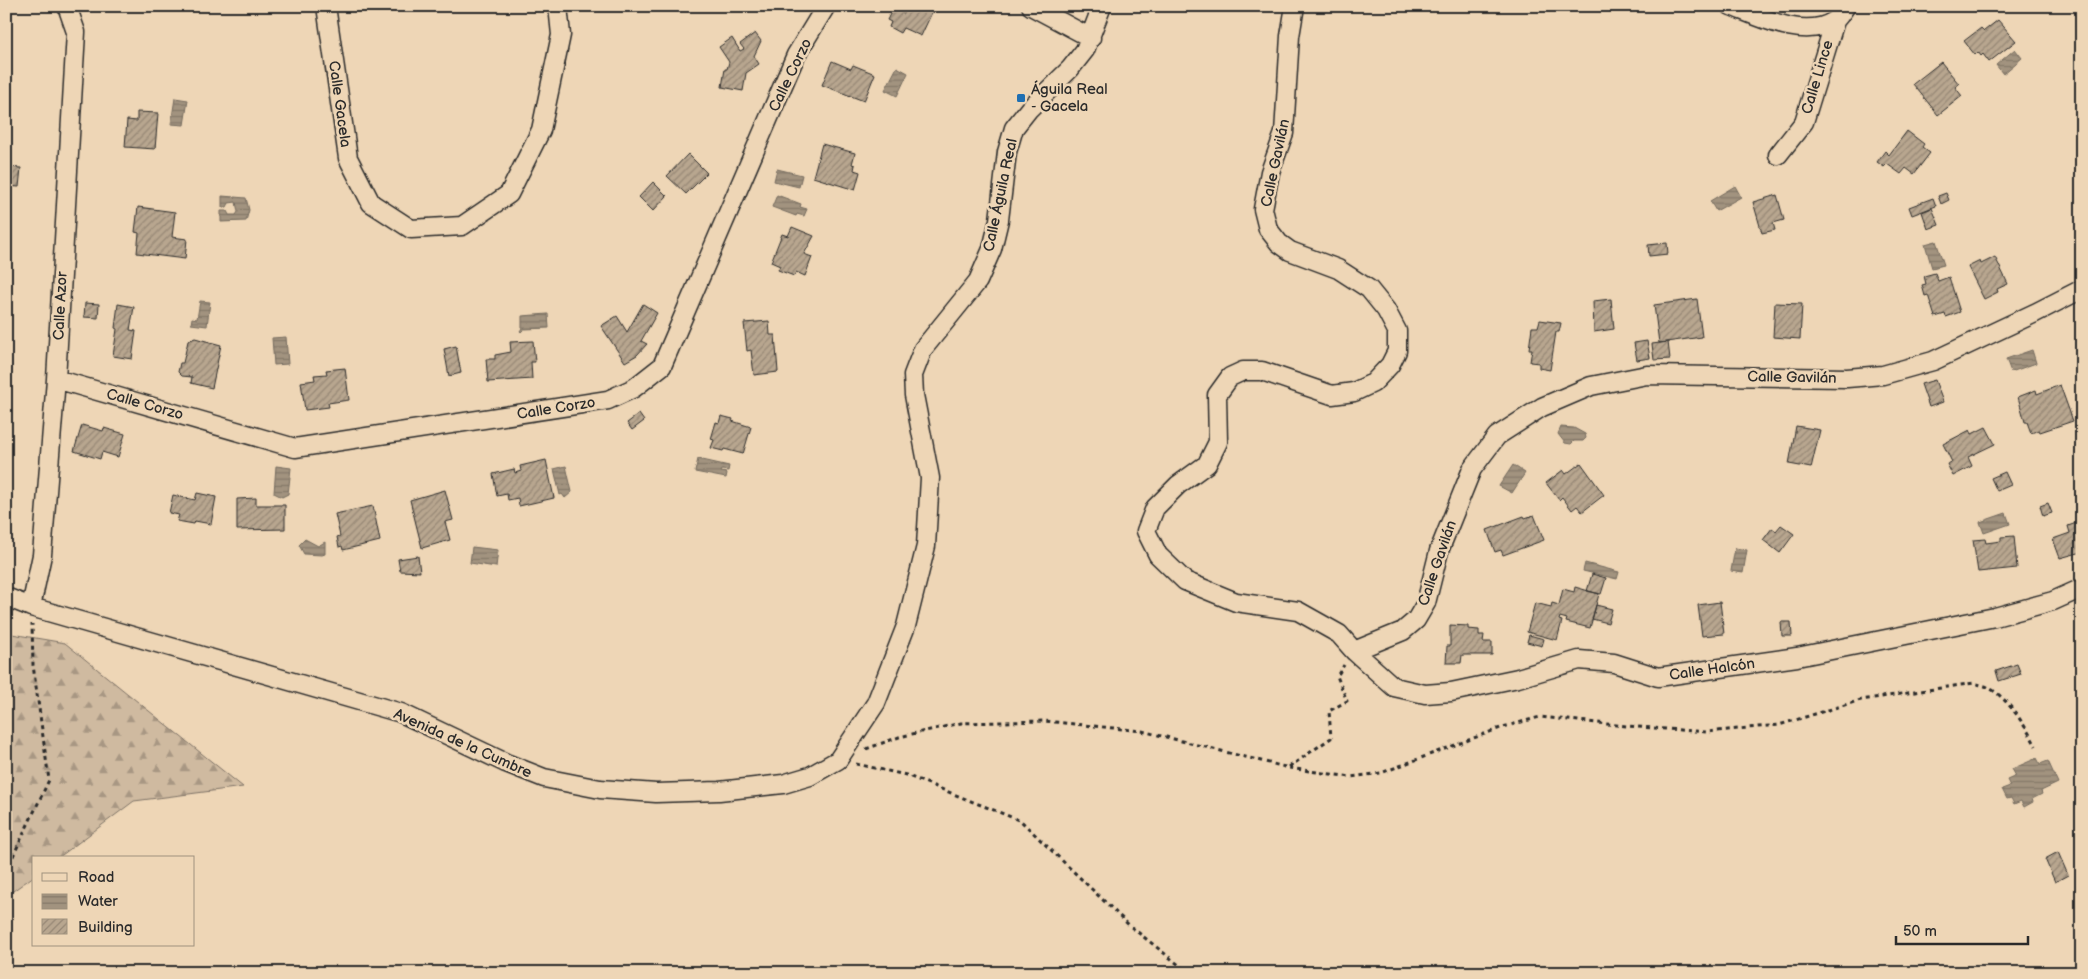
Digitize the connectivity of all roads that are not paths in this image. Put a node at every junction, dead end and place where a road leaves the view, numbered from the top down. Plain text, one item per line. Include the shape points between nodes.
1 (67, 6) edge
2 (326, 6) edge
3 (558, 6) edge
4 (826, 6) edge
5 (1031, 6) edge
6 (1102, 6) edge
7 (1295, 6) edge
8 (1731, 6) edge
9 (1846, 6) edge
10 (1835, 21) junction
11 (1090, 38) junction
12 (1778, 155) dead end
13 (2082, 289) edge
14 (56, 379) junction
15 (2082, 588) edge
16 (6, 597) edge
17 (31, 607) junction
18 (1354, 652) junction
19 (838, 760) joint

1 - 14 street, Calle Azor via 76,32
2 - 3 street, Calle Gacela via 348,158 371,204 411,229 462,226 509,194 541,130 561,35
4 - 14 street, Calle Corzo via 796,55 662,366 634,388 608,400 295,448
5 - 11 street
6 - 11 street, Calle Águila Real
7 - 18 street, Calle Gavilán via 1284,133 1270,172 1263,209 1268,229 1278,243 1290,251 1338,270 1369,289 1397,331 1396,351 1390,365 1373,383 1354,392 1332,395 1262,371 1243,371 1230,377 1217,395 1218,442 1207,464 1155,508 1146,532 1158,554 1185,581 1236,602 1298,611 1339,634
8 - 10 street, Calle Lince via 1791,28 1816,27
9 - 10 street, Calle Lince
10 - 12 street, Calle Lince via 1804,122
11 - 19 street, Calle Águila Real via 1070,69 1014,128 1007,152 999,220 992,248 978,281 923,349 913,374 930,478 926,546 906,626 876,703
13 - 18 street, Calle Gavilán via 1933,361 1883,375 1847,378 1647,376 1590,386 1542,407 1497,436 1472,469 1439,551 1426,603 1416,620 1403,631
14 - 17 street, Calle Azor via 42,555
15 - 18 street, Calle Halcón via 2053,601 1995,617 1797,657 1658,677 1614,663 1579,660 1508,680 1425,694 1394,687
16 - 17 street, Avenida de la Cumbre
17 - 19 street, Avenida de la Cumbre via 401,713 544,778 600,789 656,793 783,784 810,776

